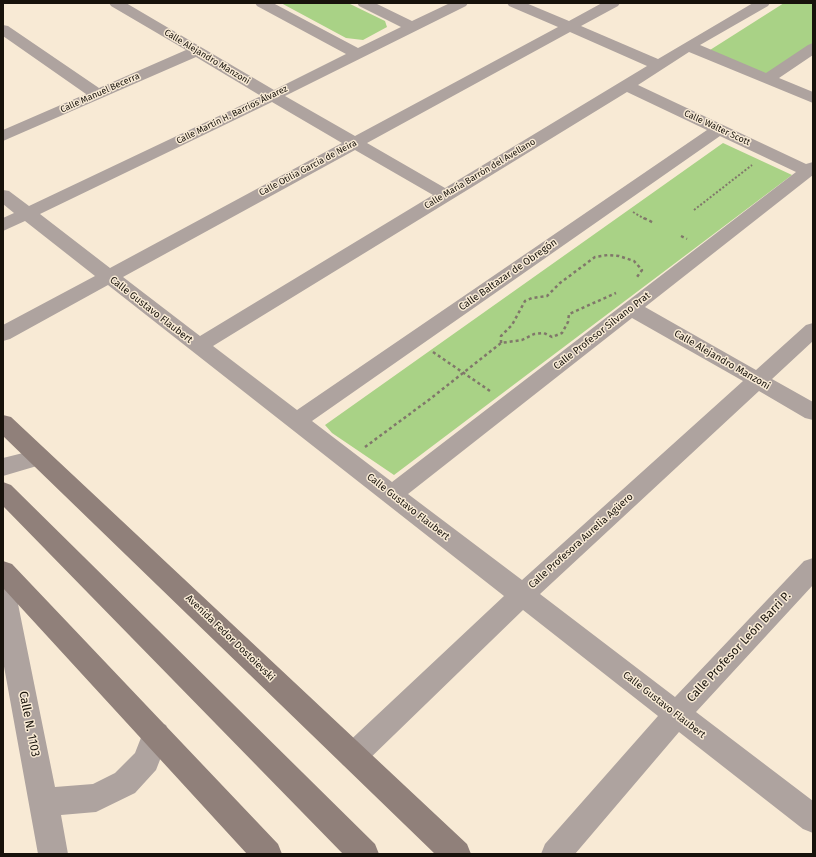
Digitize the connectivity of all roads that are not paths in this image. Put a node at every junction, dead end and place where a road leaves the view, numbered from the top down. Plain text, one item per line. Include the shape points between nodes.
1 (116, 3) edge
2 (262, 3) edge
3 (364, 3) edge
4 (461, 3) edge
5 (514, 3) edge
6 (613, 3) edge
7 (763, 3) edge
8 (412, 27) junction
9 (568, 27) junction
10 (3, 29) edge
11 (688, 46) junction
12 (813, 48) edge
13 (197, 51) junction
14 (358, 54) junction
15 (659, 65) junction
16 (767, 79) junction
17 (626, 86) junction
18 (97, 94) junction
19 (273, 96) junction
20 (813, 98) edge
21 (719, 129) junction
22 (3, 136) edge
23 (354, 144) junction
24 (810, 169) edge
25 (3, 195) edge
26 (445, 195) junction
27 (27, 213) junction
28 (3, 225) edge
29 (107, 276) junction
30 (631, 308) junction
31 (813, 330) edge
32 (3, 334) edge
33 (198, 346) junction
34 (757, 381) junction
35 (813, 412) edge
36 (296, 421) junction
37 (3, 423) edge
38 (39, 457) junction
39 (3, 467) edge
40 (3, 491) edge
41 (392, 494) junction
42 (813, 568) edge
43 (3, 571) edge
44 (3, 594) edge
45 (523, 594) junction
46 (676, 715) junction
47 (156, 734) junction
48 (353, 756) junction
49 (44, 802) junction
50 (813, 819) edge
51 (53, 854) edge
52 (268, 854) edge
53 (364, 854) edge
54 (456, 854) edge
55 (556, 854) edge

1 - 13 street, Calle Alejandro Manzoni
2 - 14 street
3 - 8 street
4 - 8 street, Calle Martín H. Barrios Álvarez
5 - 9 street
6 - 9 street, Calle Otilia García de Neira
7 - 11 street, Calle María Barrón del Avellano
8 - 14 street, Calle Martín H. Barrios Álvarez
9 - 15 street
9 - 23 street, Calle Otilia García de Neira
10 - 18 street
11 - 15 street, Calle María Barrón del Avellano
11 - 16 street
12 - 16 street
13 - 18 street, Calle Manuel Becerra
13 - 19 street, Calle Alejandro Manzoni
14 - 19 street, Calle Martín H. Barrios Álvarez
15 - 17 street, Calle María Barrón del Avellano
16 - 20 street
17 - 21 street, Calle Walter Scott
17 - 26 street, Calle María Barrón del Avellano
18 - 22 street, Calle Manuel Becerra
19 - 23 street, Calle Alejandro Manzoni
19 - 27 street, Calle Martín H. Barrios Álvarez
21 - 24 street, Calle Walter Scott
21 - 36 street, Calle Baltazar de Obregón
23 - 26 street, Calle Alejandro Manzoni
23 - 29 street, Calle Otilia García de Neira
24 - 30 street, Calle Profesor Silvano Prat
25 - 27 street, Calle Gustavo Flaubert
26 - 33 street, Calle María Barrón del Avellano
27 - 28 street, Calle Martín H. Barrios Álvarez
27 - 29 street, Calle Gustavo Flaubert
29 - 32 street, Calle Otilia García de Neira
29 - 33 street, Calle Gustavo Flaubert
30 - 34 street, Calle Alejandro Manzoni
30 - 41 street, Calle Profesor Silvano Prat
31 - 34 street, Calle Profesora Aurelia Agüero
33 - 36 street, Calle Gustavo Flaubert
34 - 35 street, Calle Alejandro Manzoni
34 - 45 street, Calle Profesora Aurelia Agüero
36 - 41 street, Calle Gustavo Flaubert
37 - 38 main road, Avenida Fedor Dostoievski
38 - 39 street
38 - 48 main road, Avenida Fedor Dostoievski
40 - 53 main road
41 - 45 street, Calle Gustavo Flaubert
42 - 46 street, Calle Profesor León Barri P.
43 - 47 main road
44 - 49 street, Calle N. 1103
45 - 46 street, Calle Gustavo Flaubert
45 - 48 street, Calle Profesora Aurelia Agüero
46 - 50 street, Calle Gustavo Flaubert
46 - 55 street, Calle Profesor León Barri P.
47 - 49 street via 146,761 125,783 96,798
47 - 52 main road
48 - 54 main road, Avenida Fedor Dostoievski
49 - 51 street, Calle N. 1103

